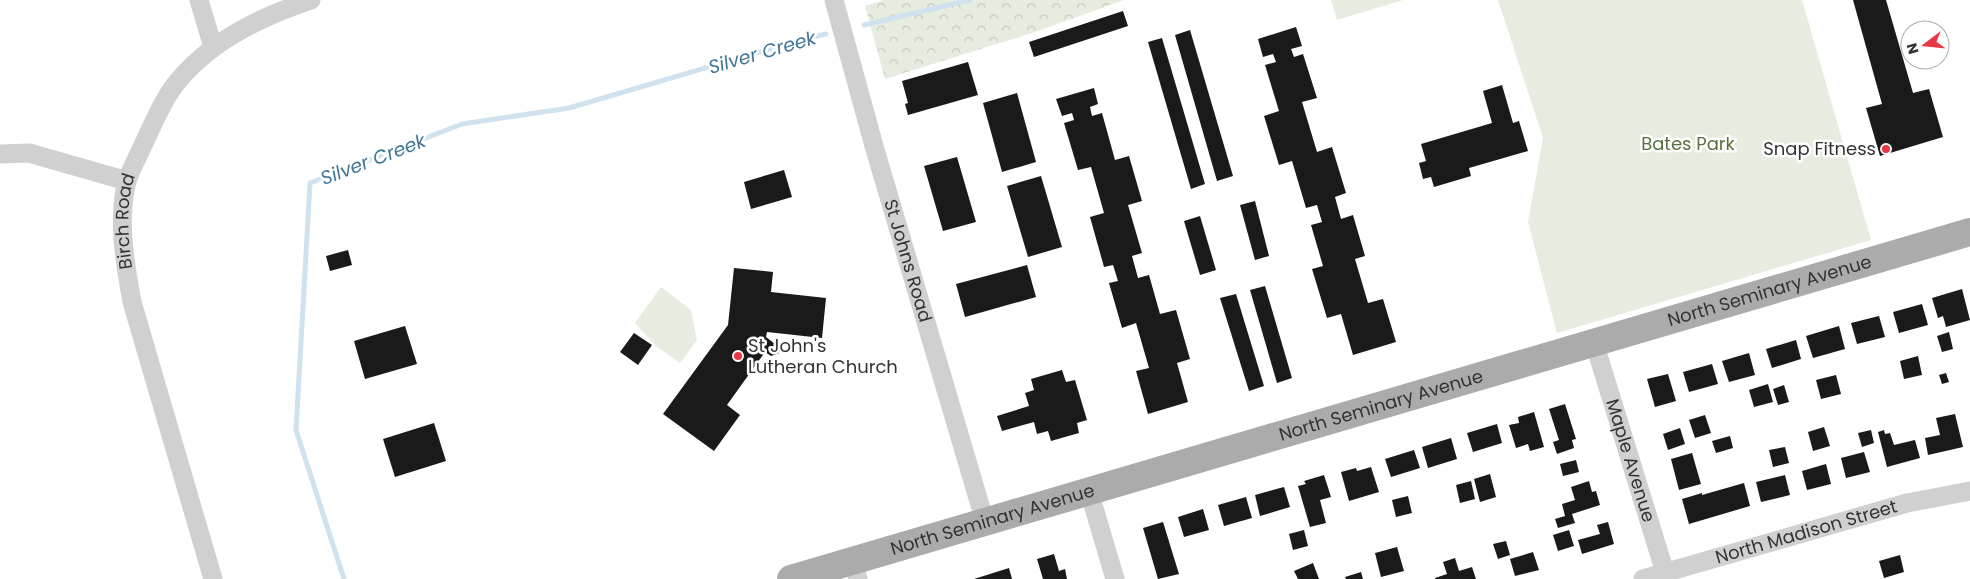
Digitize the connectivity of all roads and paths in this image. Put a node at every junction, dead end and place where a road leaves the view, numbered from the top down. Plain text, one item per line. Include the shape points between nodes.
1 (199, 0) edge
2 (311, 0) edge
3 (834, 0) edge
4 (213, 46) junction
5 (0, 154) edge
6 (127, 180) junction
7 (1970, 232) edge
8 (1594, 342) junction
9 (1089, 491) junction
10 (1970, 492) edge
11 (985, 522) junction
12 (856, 570) edge
13 (1666, 576) edge
14 (213, 579) edge
15 (791, 579) edge
16 (1115, 579) edge
17 (1643, 579) edge

1 - 4 street
2 - 4 street, Birch Road via 276,12
3 - 11 street, St Johns Road
4 - 6 street, Birch Road via 174,86
5 - 6 street via 29,153
6 - 14 street, Birch Road via 123,214 124,256 132,302
7 - 8 main road, North Seminary Avenue
8 - 9 main road, North Seminary Avenue
8 - 13 street, Maple Avenue
9 - 11 main road, North Seminary Avenue
9 - 16 street
10 - 13 street, North Madison Street via 1907,503
11 - 12 main road, North Seminary Avenue
12 - 15 main road, North Seminary Avenue
13 - 17 street, North Madison Street

